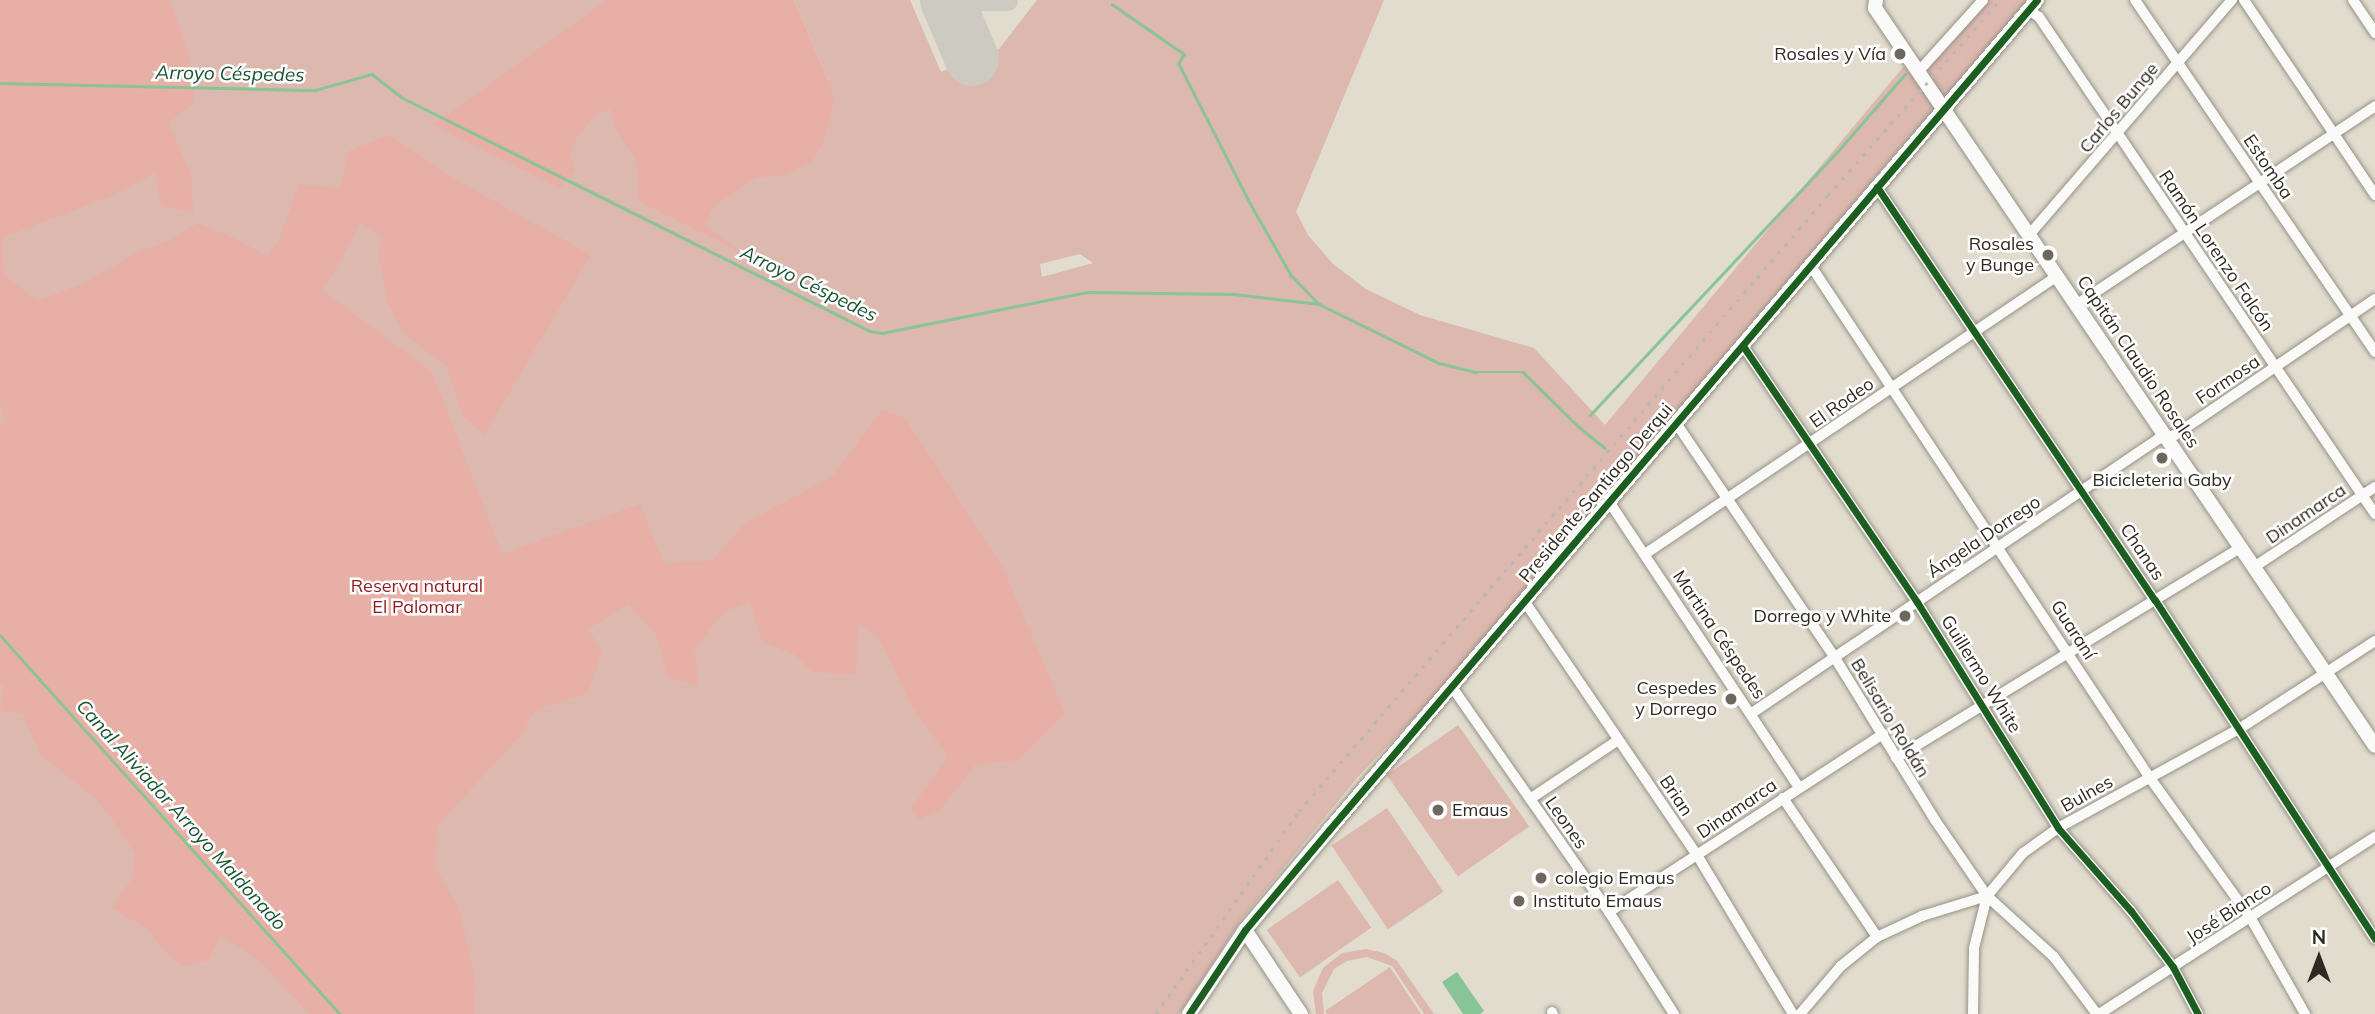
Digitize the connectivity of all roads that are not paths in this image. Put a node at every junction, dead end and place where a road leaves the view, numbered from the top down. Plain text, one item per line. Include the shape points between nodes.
1 (1983, 0) edge
2 (2135, 0) edge
3 (2232, 0) edge
4 (2244, 0) edge
5 (2353, 0) edge
6 (1874, 3) edge
7 (2033, 5) edge
8 (2375, 33) edge
9 (2178, 63) junction
10 (1918, 72) junction
11 (2375, 106) edge
12 (1943, 108) junction
13 (2333, 135) junction
14 (2118, 136) junction
15 (2261, 184) junction
16 (1877, 187) junction
17 (2375, 195) edge
18 (2185, 233) junction
19 (2029, 235) junction
20 (1811, 266) junction
21 (2057, 276) junction
22 (2375, 299) edge
23 (2076, 305) junction
24 (2351, 316) junction
25 (1976, 332) junction
26 (1743, 346) junction
27 (2375, 352) edge
28 (2276, 367) junction
29 (1891, 388) junction
30 (1676, 423) junction
31 (2166, 438) junction
32 (1810, 444) junction
33 (2375, 487) edge
34 (2082, 490) junction
35 (2362, 496) junction
36 (1728, 499) junction
37 (1610, 503) junction
38 (2375, 514) edge
39 (1999, 547) junction
40 (2241, 547) junction
41 (1645, 554) junction
42 (2254, 567) junction
43 (2155, 600) junction
44 (1525, 602) junction
45 (1917, 602) junction
46 (2375, 641) edge
47 (2068, 652) junction
48 (1835, 657) junction
49 (2326, 675) junction
50 (1452, 687) junction
51 (1983, 703) junction
52 (1752, 713) junction
53 (2239, 729) junction
54 (1883, 734) junction
55 (1618, 740) junction
56 (2375, 746) edge
57 (1896, 758) junction
58 (2150, 778) junction
59 (1799, 786) junction
60 (1783, 798) junction
61 (1530, 799) junction
62 (2058, 828) junction
63 (2375, 837) edge
64 (1697, 855) junction
65 (2329, 868) junction
66 (1987, 896) junction
67 (1609, 912) junction
68 (2250, 917) junction
69 (1245, 930) junction
70 (1877, 937) junction
71 (2375, 939) edge
72 (2173, 967) junction
73 (1189, 1014) edge
74 (1301, 1014) edge
75 (1674, 1014) edge
76 (1793, 1014) edge
77 (1800, 1014) edge
78 (1973, 1014) edge
79 (2098, 1014) edge
80 (2198, 1014) edge
81 (2305, 1014) edge

1 - 10 street
2 - 9 street, Estomba
3 - 9 street, Carlos Bunge
4 - 13 street
5 - 8 street
6 - 10 street, Capitán Claudio Rosales
7 - 12 street, Presidente Santiago Derqui
7 - 14 street, Ramón Lorenzo Falcón
9 - 14 street, Carlos Bunge
9 - 15 street, Estomba
10 - 12 street, Capitán Claudio Rosales
11 - 13 street
12 - 16 street, Presidente Santiago Derqui
12 - 19 street, Capitán Claudio Rosales
13 - 15 street
13 - 17 street
14 - 18 street, Ramón Lorenzo Falcón
14 - 19 street, Carlos Bunge
15 - 18 street
15 - 24 street, Estomba
16 - 20 street, Presidente Santiago Derqui
16 - 25 street, Chanas
18 - 23 street
18 - 28 street, Ramón Lorenzo Falcón
19 - 21 street, Capitán Claudio Rosales
20 - 26 street, Presidente Santiago Derqui
20 - 29 street, Guaraní
21 - 23 street, Capitán Claudio Rosales
21 - 25 street, El Rodeo
22 - 24 street, Formosa
23 - 31 street, Capitán Claudio Rosales
24 - 27 street, Estomba
24 - 28 street, Formosa
25 - 29 street, El Rodeo
25 - 34 street, Chanas
26 - 30 street, Presidente Santiago Derqui
26 - 32 street, Guillermo White
28 - 31 street, Formosa
28 - 35 street, Ramón Lorenzo Falcón
29 - 32 street, El Rodeo
29 - 39 street, Guaraní
30 - 36 street, Belisario Roldán
30 - 37 street, Presidente Santiago Derqui
31 - 34 street, Ángela Dorrego
31 - 40 street, Capitán Claudio Rosales
32 - 36 street, El Rodeo
32 - 45 street, Guillermo White
33 - 35 street, Dinamarca
34 - 39 street, Ángela Dorrego
34 - 43 street, Chanas
35 - 38 street, Ramón Lorenzo Falcón
35 - 42 street, Dinamarca
36 - 41 street, El Rodeo
36 - 48 street, Belisario Roldán
37 - 41 street, Martina Céspedes
37 - 44 street, Presidente Santiago Derqui
39 - 45 street, Ángela Dorrego
39 - 47 street, Guaraní
40 - 42 street, Capitán Claudio Rosales
40 - 43 street
41 - 52 street, Martina Céspedes
42 - 49 street, Capitán Claudio Rosales
43 - 47 street
43 - 53 street, Chanas
44 - 50 street, Presidente Santiago Derqui
44 - 55 street, Brian
45 - 48 street, Ángela Dorrego
45 - 51 street, Guillermo White
46 - 49 street, Bulnes
47 - 51 street
47 - 58 street, Guaraní
48 - 52 street, Ángela Dorrego
48 - 54 street, Belisario Roldán
49 - 53 street, Bulnes
49 - 56 street, Capitán Claudio Rosales
50 - 61 street, Leones
50 - 69 street, Presidente Santiago Derqui
51 - 57 street
51 - 62 street, Guillermo White
52 - 59 street, Martina Céspedes
53 - 58 street, Bulnes
53 - 65 street, Chanas
54 - 57 street, Belisario Roldán
54 - 59 street, Dinamarca
55 - 61 street
55 - 64 street, Brian
57 - 66 street, Belisario Roldán
58 - 62 street, Bulnes
58 - 68 street, Guaraní
59 - 60 street, Dinamarca
60 - 64 street, Dinamarca
60 - 70 street
61 - 67 street, Leones
62 - 66 street, Bulnes via 2023,853
62 - 72 street, Guillermo White
63 - 65 street, José Bianco
64 - 67 street, Dinamarca
64 - 76 street, Brian
65 - 68 street, José Bianco
65 - 71 street, Chanas
66 - 70 street via 1922,916
66 - 78 street via 1974,948
66 - 79 street, Belisario Roldán via 2054,957
67 - 75 street, Leones
68 - 72 street, José Bianco
68 - 81 street, Guaraní
69 - 73 street, Presidente Santiago Derqui
69 - 74 street
70 - 77 street via 1841,966
72 - 79 street, José Bianco
72 - 80 street, Guillermo White

